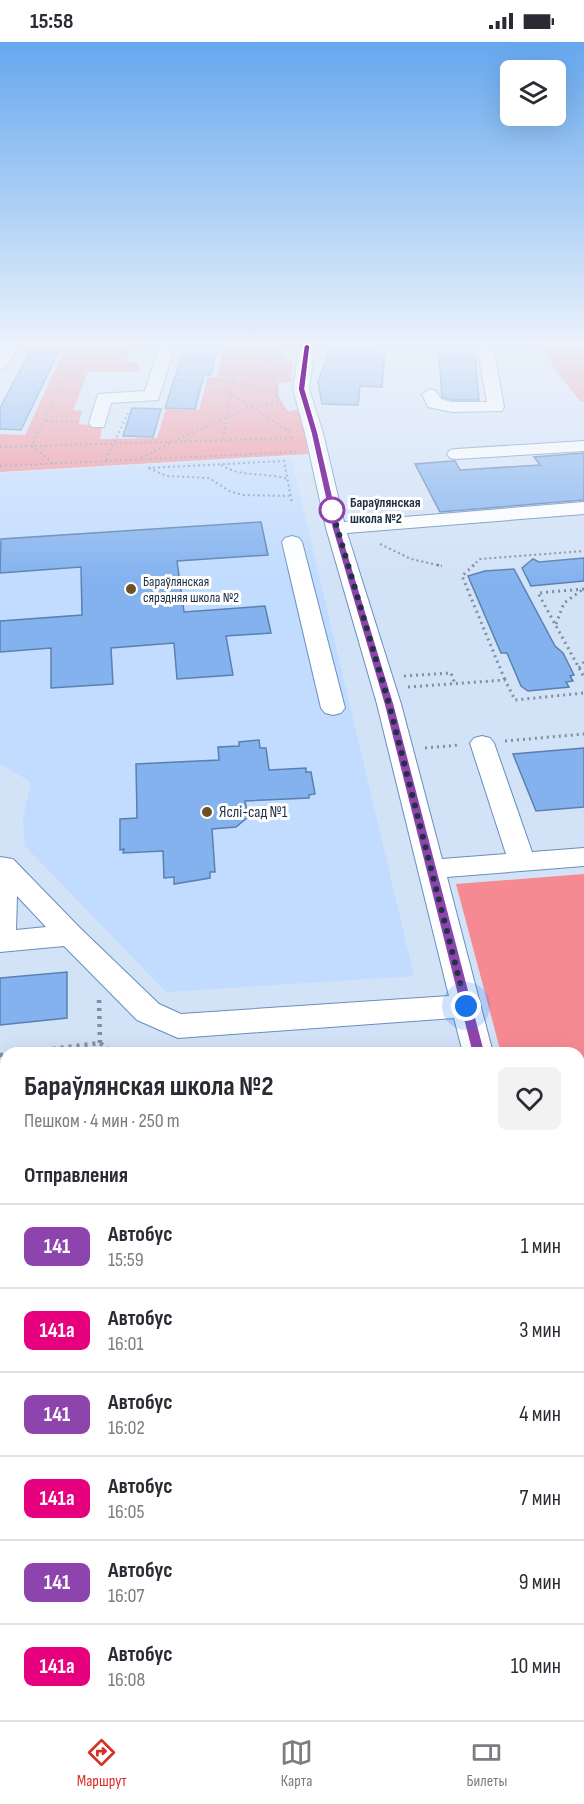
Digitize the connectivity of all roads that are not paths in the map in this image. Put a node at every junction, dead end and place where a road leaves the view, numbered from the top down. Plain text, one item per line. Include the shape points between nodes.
1 (312, 424) edge
2 (584, 446) edge
3 (456, 454) dead end
4 (584, 508) edge
5 (336, 528) junction
6 (292, 542) dead end
7 (333, 708) dead end
8 (482, 743) dead end
9 (584, 857) edge
10 (522, 862) junction
11 (429, 869) junction
12 (70, 935) dead end
13 (466, 1006) junction
14 (476, 1047) edge

1 - 5 street
2 - 3 street
4 - 5 street
5 - 11 street via 389,704
6 - 7 street
8 - 10 street
9 - 10 street
10 - 11 street
11 - 13 street
12 - 13 street via 148,1012 178,1026
13 - 14 street

